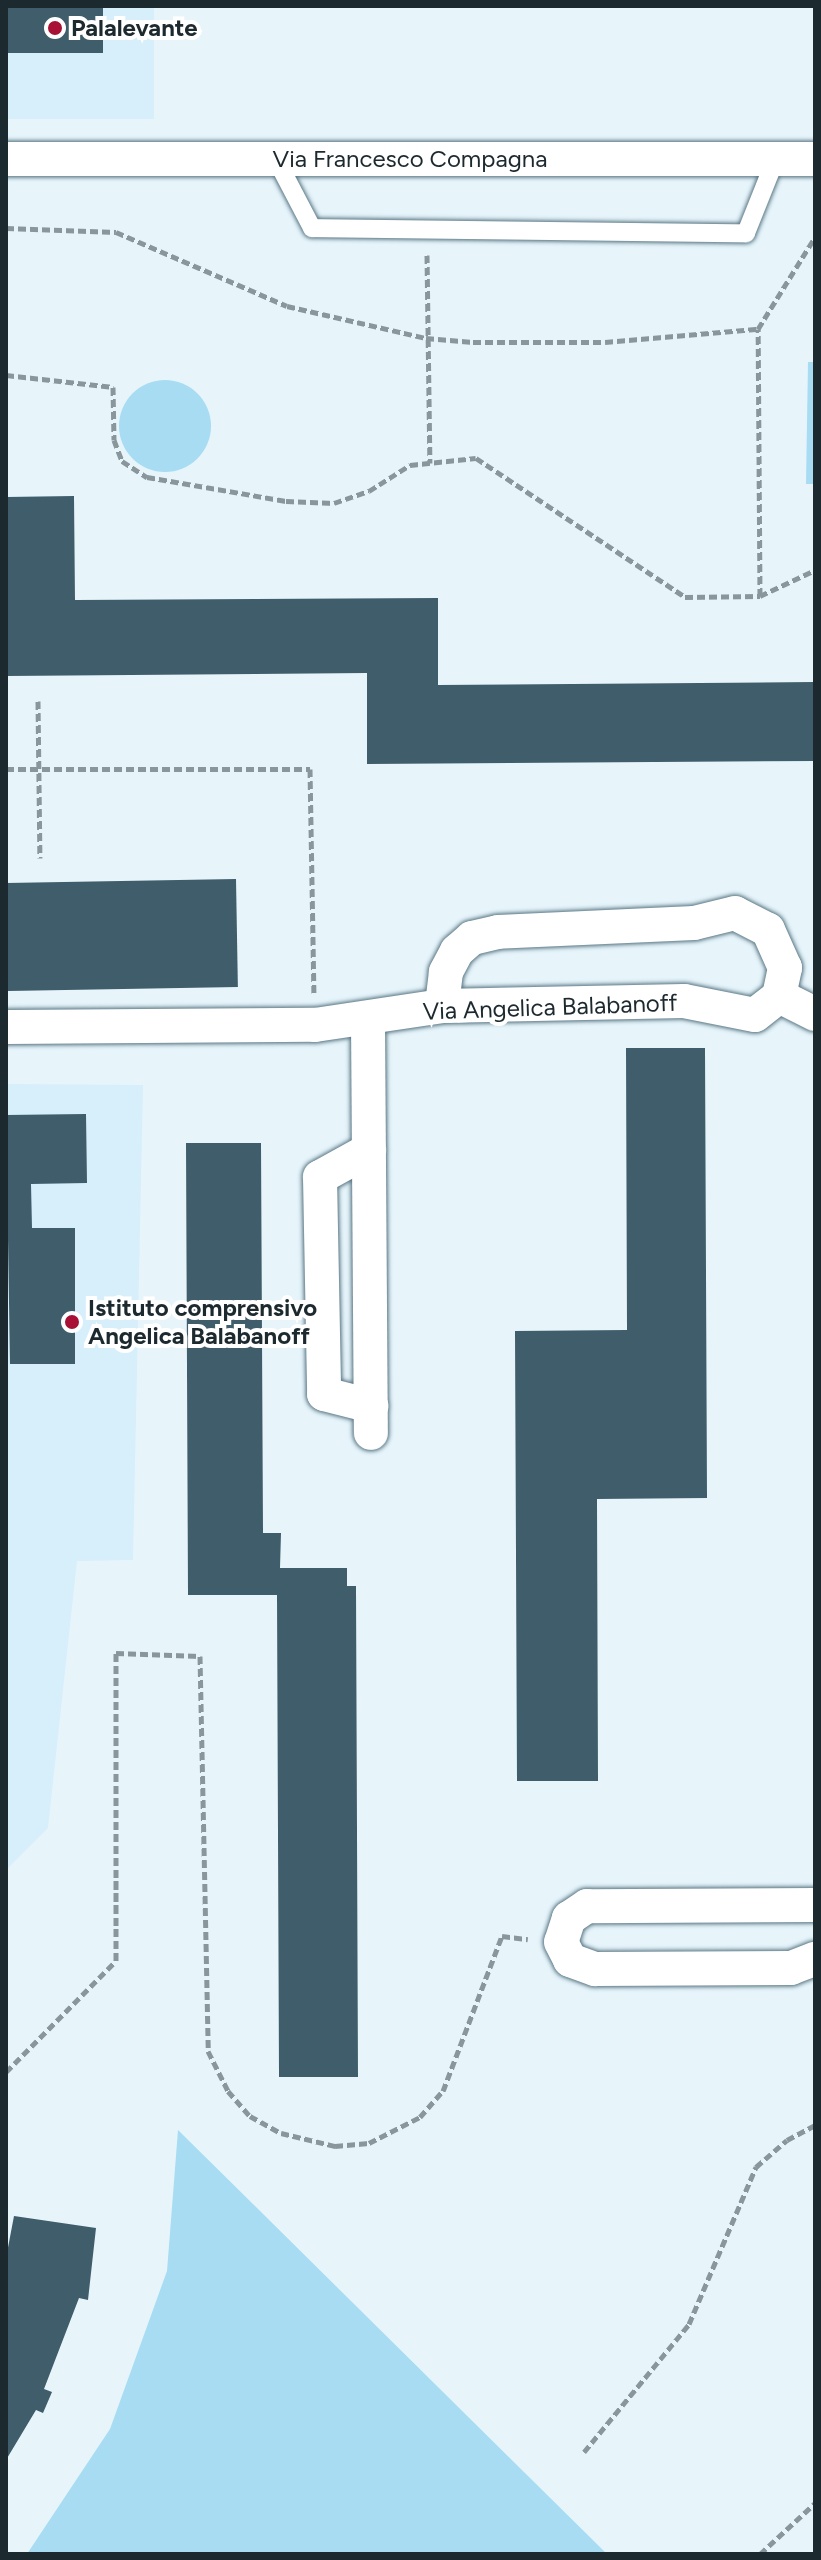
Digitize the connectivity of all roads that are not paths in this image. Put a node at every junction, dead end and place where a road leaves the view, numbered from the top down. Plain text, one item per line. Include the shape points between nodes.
1 (776, 158) junction
2 (6, 159) edge
3 (276, 159) junction
4 (815, 159) edge
5 (779, 996) junction
6 (442, 1006) junction
7 (815, 1014) edge
8 (368, 1020) junction
9 (6, 1027) edge
10 (369, 1150) junction
11 (815, 1905) edge
12 (815, 1959) edge

1 - 3 street, Via Francesco Compagna
1 - 3 lane via 746,233 312,228
1 - 4 street, Via Francesco Compagna
2 - 3 street, Via Francesco Compagna
5 - 6 street, Via Angelica Balabanoff via 755,1015 684,1001
5 - 6 street via 785,968 777,942 755,919 735,913 694,923 484,934 463,943 450,960
5 - 7 street
6 - 8 street, Via Angelica Balabanoff
8 - 9 street, Via Angelica Balabanoff
8 - 10 street
10 - 10 street via 371,1419 324,1394 320,1177
11 - 12 street via 587,1906 569,1918 561,1942 570,1960 595,1969 791,1968

